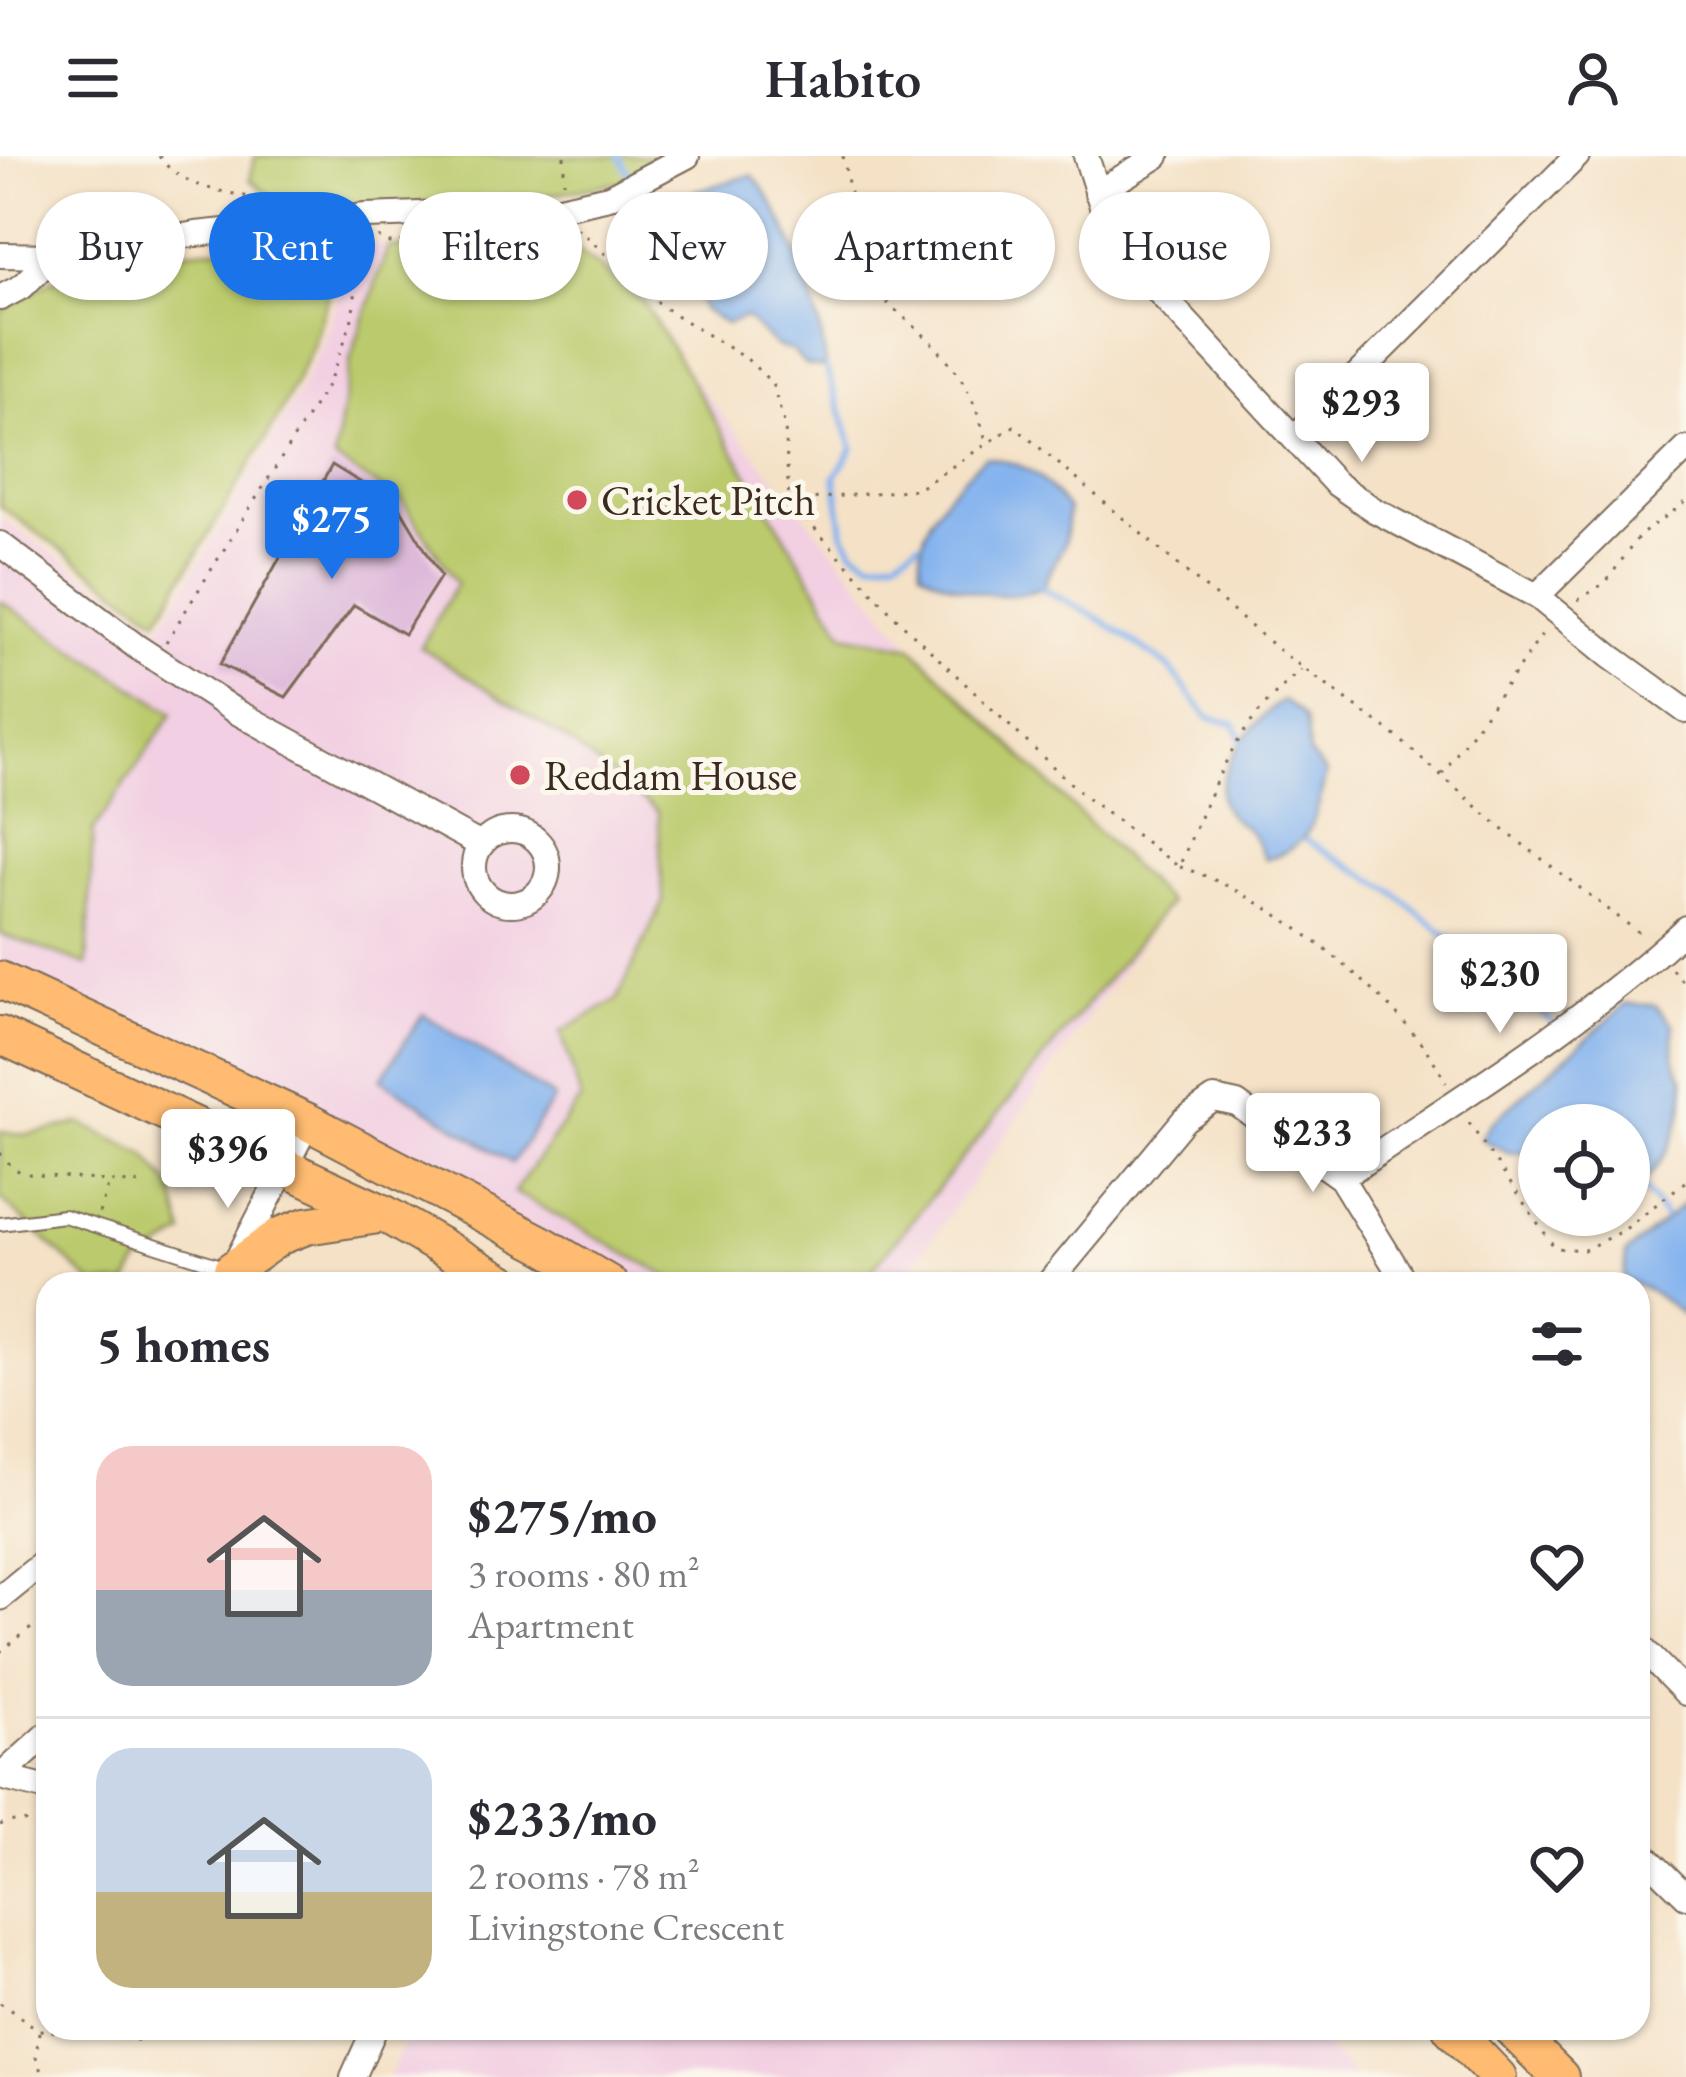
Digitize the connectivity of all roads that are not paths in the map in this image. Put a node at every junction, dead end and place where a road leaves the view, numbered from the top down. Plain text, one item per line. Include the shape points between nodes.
1 (687, 156) edge
2 (1086, 156) edge
3 (1157, 156) edge
4 (1577, 156) edge
5 (1096, 192) edge
6 (1100, 192) edge
7 (185, 238) edge
8 (0, 256) edge
9 (36, 256) edge
10 (36, 276) edge
11 (0, 298) edge
12 (1166, 300) edge
13 (1294, 438) junction
14 (1686, 449) edge
15 (0, 544) edge
16 (1538, 596) junction
17 (1686, 711) edge
18 (481, 845) dead end
19 (1686, 928) edge
20 (0, 980) edge
21 (0, 1035) edge
22 (308, 1122) junction
23 (286, 1166) junction
24 (1341, 1178) junction
25 (385, 1214) junction
26 (0, 1224) edge
27 (215, 1272) edge
28 (231, 1272) edge
29 (234, 1272) edge
30 (484, 1272) edge
31 (588, 1272) edge
32 (1058, 1272) edge
33 (1399, 1272) edge
34 (36, 1569) edge
35 (0, 1598) edge
36 (1650, 1656) edge
37 (1686, 1694) edge
38 (36, 1745) edge
39 (0, 1777) edge
40 (36, 1786) edge
41 (1650, 1861) edge
42 (1686, 1896) edge
43 (370, 2040) edge
44 (1463, 2040) edge
45 (1523, 2040) edge
46 (353, 2077) edge
47 (1498, 2077) edge
48 (1560, 2077) edge

1 - 7 street via 609,196 566,207 366,216
2 - 5 street
3 - 6 street
4 - 13 street
8 - 9 street
10 - 11 street
12 - 13 street
13 - 16 street via 1373,510
14 - 16 street
15 - 18 street via 235,711
16 - 17 street
19 - 24 street via 1510,1065
20 - 22 main road
21 - 23 main road
22 - 23 street
22 - 31 main road
23 - 25 main road
23 - 28 street
24 - 32 street via 1237,1104 1214,1099 1184,1120
24 - 33 street
25 - 29 main road via 280,1236
25 - 30 main road
26 - 27 lane via 64,1216
34 - 35 street
36 - 37 street
38 - 39 street
39 - 40 street
41 - 42 street
43 - 46 street
44 - 47 main road
45 - 48 main road

